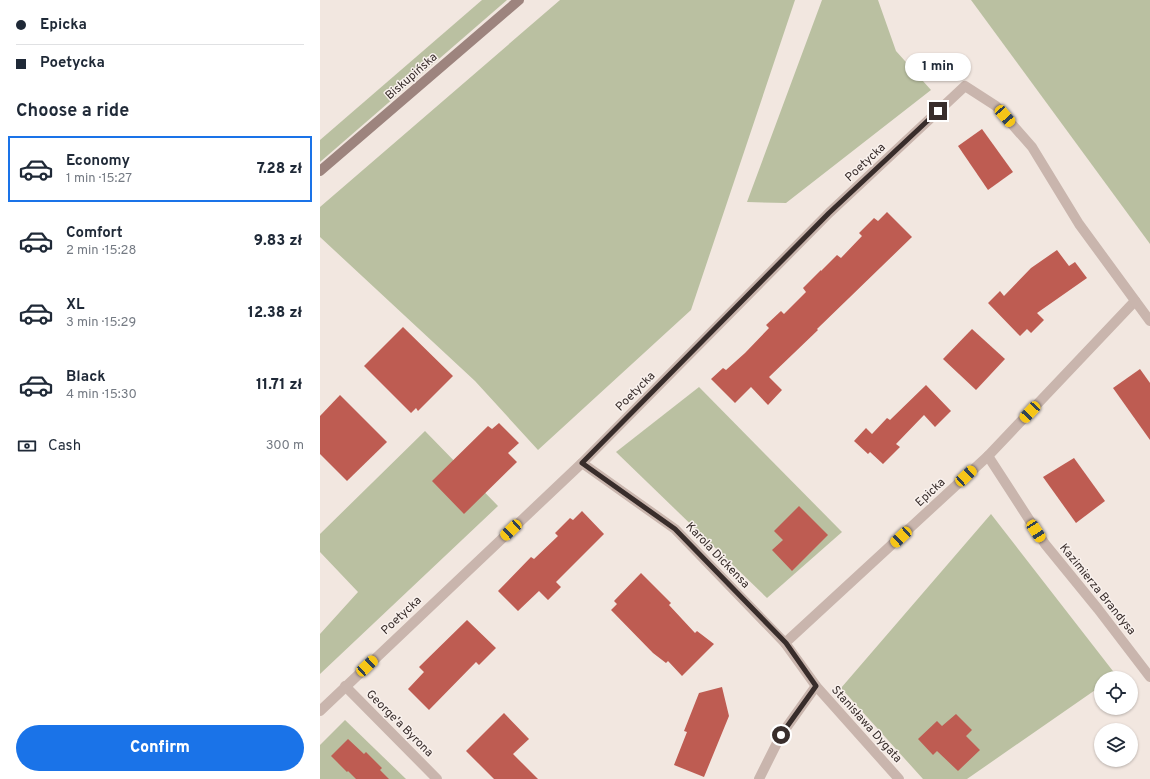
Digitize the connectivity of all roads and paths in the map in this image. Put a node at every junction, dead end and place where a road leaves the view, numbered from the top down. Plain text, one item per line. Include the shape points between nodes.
1 (519, 0) edge
2 (320, 171) edge
3 (1135, 301) junction
4 (1150, 321) edge
5 (988, 456) junction
6 (582, 463) junction
7 (786, 643) junction
8 (1150, 678) edge
9 (345, 686) junction
10 (816, 686) junction
11 (320, 711) edge
12 (437, 779) edge
13 (759, 779) edge
14 (899, 779) edge

1 - 2 street, Biskupińska
3 - 4 street
3 - 5 street, Epicka
3 - 6 street, Poetycka via 1079,224 1032,147 996,106 965,86 829,213
5 - 7 street, Epicka
5 - 8 street, Kazimierza Brandysa via 1045,544
6 - 7 street, Karola Dickensa via 675,529
6 - 9 street, Poetycka
7 - 10 street, Karola Dickensa
9 - 11 street, Poetycka
9 - 12 street, George'a Byrona
10 - 13 street via 781,735
10 - 14 street, Stanisława Dygata

